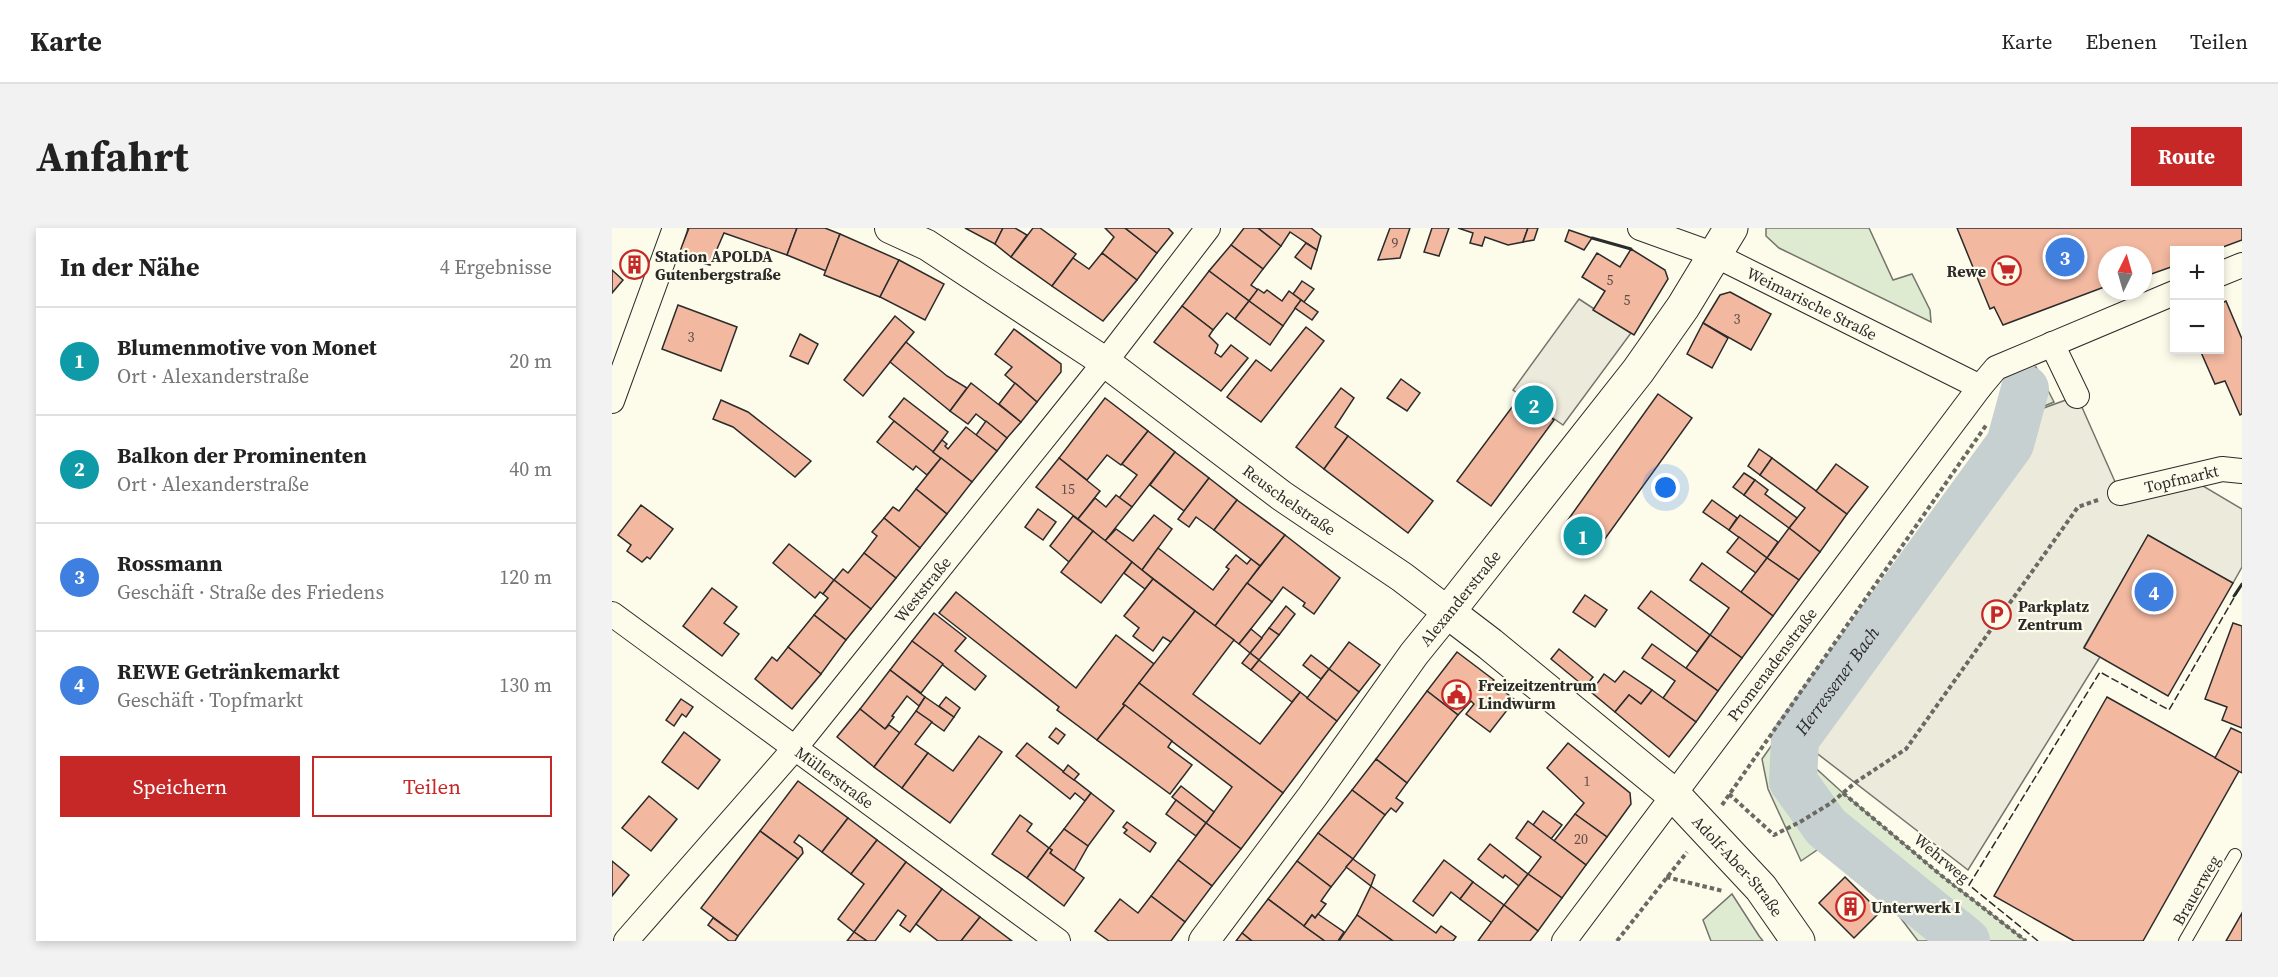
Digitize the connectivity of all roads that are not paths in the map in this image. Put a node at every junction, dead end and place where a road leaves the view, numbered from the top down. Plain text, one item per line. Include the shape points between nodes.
1 (675, 228) edge
2 (890, 228) edge
3 (1208, 228) edge
4 (1640, 228) edge
5 (1723, 241) edge
6 (2242, 265) edge
7 (2224, 272) edge
8 (2170, 295) edge
9 (2052, 344) junction
10 (1105, 362) junction
11 (1980, 387) junction
12 (2078, 396) dead end
13 (612, 401) edge
14 (2242, 471) edge
15 (2120, 493) road end
16 (1448, 612) junction
17 (612, 614) edge
18 (795, 748) junction
19 (1674, 795) junction
20 (2235, 855) dead end
21 (626, 941) edge
22 (1058, 941) edge
23 (1204, 941) edge
24 (1564, 941) edge
25 (1798, 941) edge
26 (2185, 941) edge

1 - 13 street
2 - 10 street, Reuschelstraße via 927,245
3 - 10 street, Weststraße
4 - 5 street, Weimarische Straße
5 - 11 street, Weimarische Straße
5 - 16 main road, Alexanderstraße via 1638,371
6 - 7 street
8 - 9 street, Promenadenstraße
9 - 11 street, Promenadenstraße via 1996,369
9 - 12 street
10 - 16 street, Reuschelstraße via 1282,496
10 - 18 street, Weststraße
11 - 19 street, Promenadenstraße
14 - 15 street, Topfmarkt via 2222,469
16 - 19 main road, Reuschelstraße
16 - 23 street, Alexanderstraße
17 - 18 street, Müllerstraße
18 - 21 street, Weststraße
18 - 22 street, Müllerstraße
19 - 24 street, Promenadenstraße
19 - 25 main road, Adolf-Aber-Straße via 1761,888
20 - 26 lane, Brauerweg

